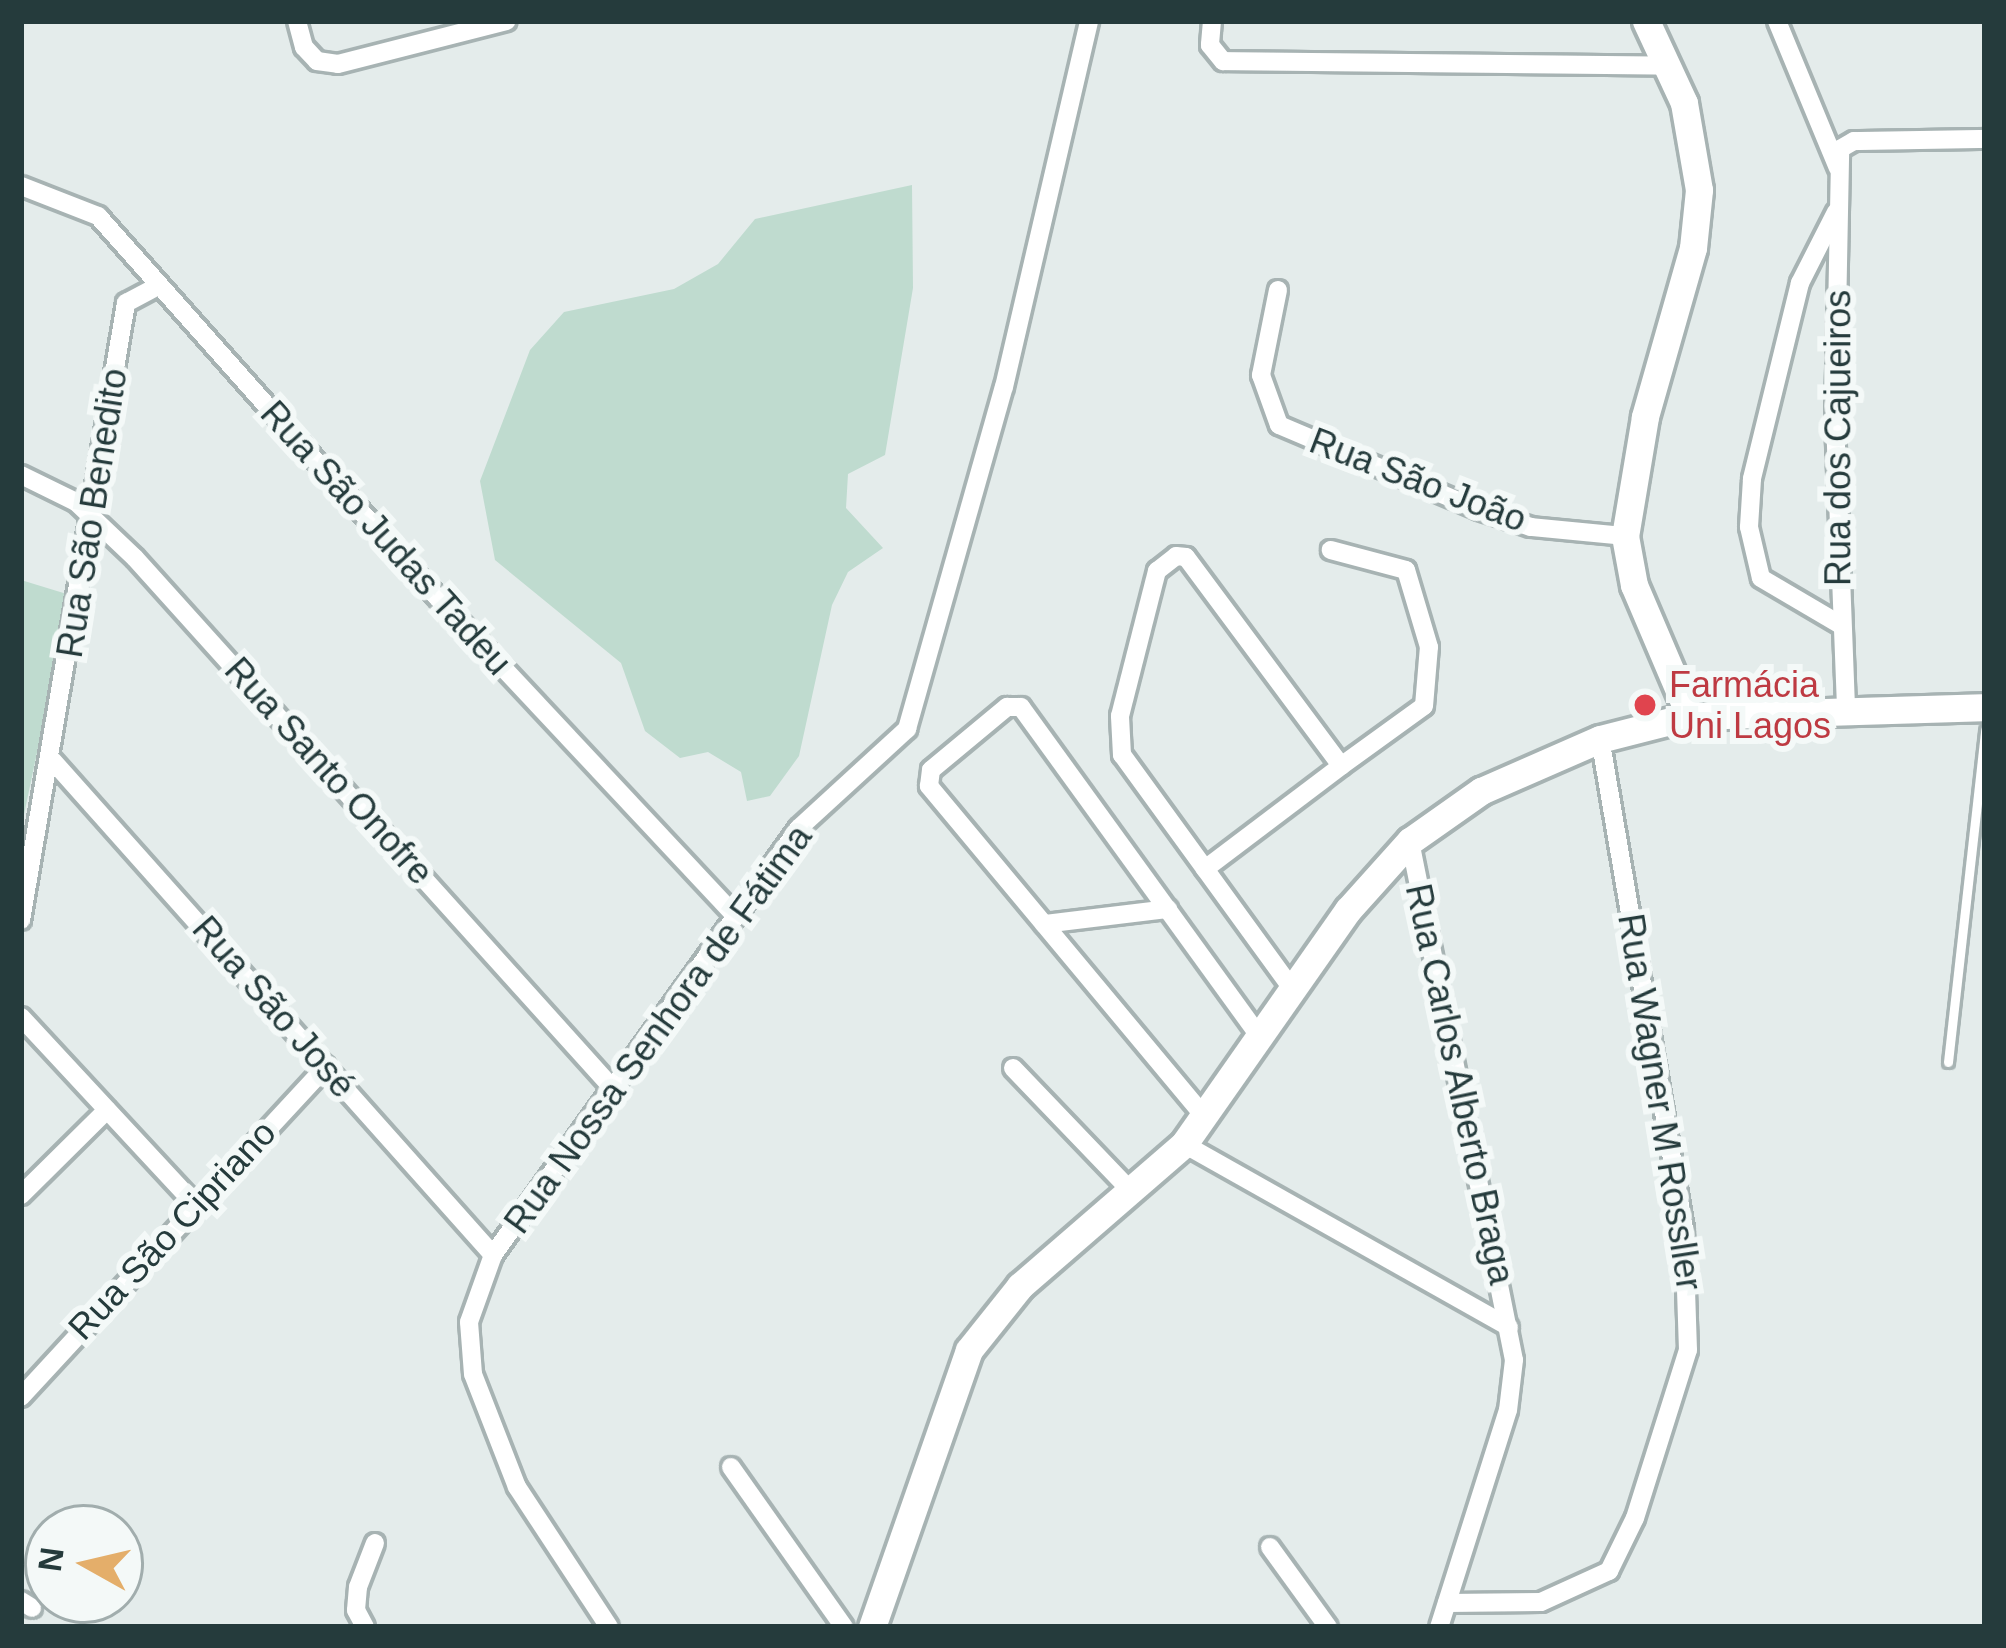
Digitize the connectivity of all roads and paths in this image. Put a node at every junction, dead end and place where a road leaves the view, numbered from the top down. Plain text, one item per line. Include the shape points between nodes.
1 (297, 21) edge
2 (507, 21) edge
3 (1089, 21) edge
4 (1212, 21) edge
5 (1646, 21) edge
6 (1777, 21) edge
7 (1669, 66) junction
8 (1985, 139) edge
9 (1838, 167) junction
10 (21, 185) edge
11 (1837, 209) junction
12 (158, 286) junction
13 (1278, 290) dead end
14 (21, 475) edge
15 (90, 513) junction
16 (1625, 536) junction
17 (1331, 550) dead end
18 (1839, 624) junction
19 (1846, 707) junction
20 (1985, 707) edge
21 (1690, 716) junction
22 (1985, 730) edge
23 (1600, 739) junction
24 (53, 761) junction
25 (1342, 766) junction
26 (1410, 841) junction
27 (1205, 869) junction
28 (1168, 909) junction
29 (735, 916) junction
30 (21, 920) edge
31 (1044, 924) junction
32 (1293, 990) junction
33 (21, 1017) edge
34 (1260, 1037) junction
35 (1948, 1062) dead end
36 (326, 1066) junction
37 (1013, 1068) dead end
38 (616, 1092) junction
39 (107, 1110) junction
40 (1204, 1116) junction
41 (1184, 1144) junction
42 (1132, 1192) junction
43 (21, 1195) edge
44 (196, 1205) junction
45 (493, 1255) junction
46 (1510, 1327) junction
47 (21, 1397) edge
48 (731, 1467) dead end
49 (375, 1543) dead end
50 (1270, 1546) dead end
51 (1447, 1604) junction
52 (365, 1627) edge
53 (608, 1627) edge
54 (844, 1627) edge
55 (872, 1627) edge
56 (1328, 1627) edge
57 (1439, 1627) edge

1 - 2 street via 317,61 338,64
3 - 29 street, Rua Nossa Senhora de Fátima via 1004,387 919,702 901,741 799,828
4 - 7 street via 1210,45 1223,61
5 - 7 main road
6 - 9 street, Rua dos Cajueiros
7 - 16 main road via 1699,190 1693,248 1645,417
8 - 9 street via 1854,141 1840,149
9 - 11 street, Rua dos Cajueiros
10 - 12 street, Rua São Judas Tadeu via 98,216
11 - 18 street, Rua dos Cajueiros
11 - 18 street via 1800,283 1752,479 1749,527 1761,578
12 - 15 street, Rua São Benedito via 133,292 126,303
12 - 29 street, Rua São Judas Tadeu
13 - 16 street, Rua São João via 1261,375 1280,425 1479,511 1531,527
14 - 15 street, Rua Santo Onofre
15 - 24 street, Rua São Benedito
15 - 38 street, Rua Santo Onofre
16 - 21 main road via 1634,585
17 - 25 street via 1406,570 1432,682 1424,706
18 - 19 street, Rua dos Cajueiros
19 - 20 main road
19 - 21 main road
21 - 23 main road
22 - 35 lane
23 - 26 main road via 1481,791
23 - 51 street, Rua Wagner M Rossller via 1684,1229 1688,1350 1623,1550 1609,1570 1541,1602
24 - 30 street, Rua São Benedito
24 - 36 street, Rua São José
25 - 27 street
25 - 27 street via 1186,557 1166,560 1118,736 1122,755
26 - 32 main road
26 - 46 street, Rua Carlos Alberto Braga
27 - 32 street
28 - 31 street
28 - 31 street via 1021,707 1011,705 931,770 929,786
28 - 34 street
29 - 38 street, Rua Nossa Senhora de Fátima
31 - 40 street
32 - 34 main road
33 - 39 street
34 - 40 main road
36 - 44 street, Rua São Cipriano
36 - 45 street, Rua São José
37 - 42 street
38 - 45 street, Rua Nossa Senhora de Fátima
39 - 43 street
39 - 44 street
40 - 41 main road
41 - 42 main road
41 - 46 street, Rua Carlos Alberto Braga
42 - 55 main road via 1020,1286 969,1350
44 - 47 street, Rua São Cipriano
45 - 53 street, Rua Nossa Senhora de Fátima via 469,1322 472,1374 517,1487
46 - 51 street, Rua Carlos Alberto Braga via 1508,1410
48 - 54 street
49 - 52 street via 356,1610
50 - 56 street
51 - 57 street, Rua Carlos Alberto Braga

